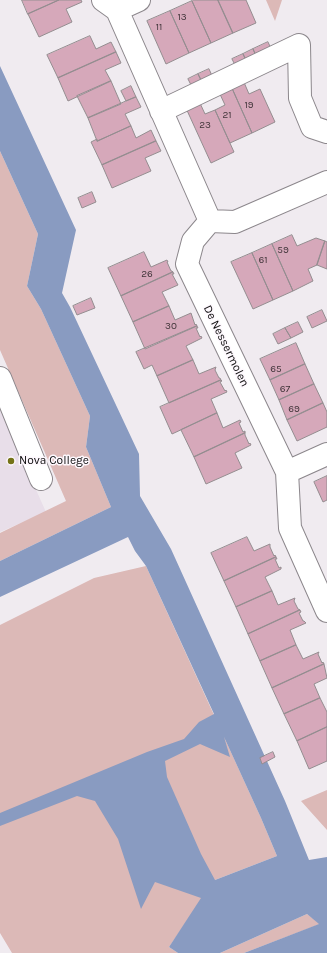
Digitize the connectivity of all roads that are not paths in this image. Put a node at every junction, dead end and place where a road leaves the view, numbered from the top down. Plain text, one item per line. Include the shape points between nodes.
1 (139, 0) edge
2 (110, 5) edge
3 (161, 111) junction
4 (327, 132) edge
5 (327, 182) edge
6 (210, 221) junction
7 (0, 378) edge
8 (327, 454) edge
9 (287, 472) junction
10 (41, 479) dead end
11 (327, 611) edge

1 - 2 street
2 - 3 street
3 - 4 street via 299,46 300,98 312,127
3 - 6 street
5 - 6 street via 235,222
6 - 9 street, De Nessermolen via 193,241 187,264
7 - 10 street
8 - 9 street
9 - 11 street, De Nessermolen via 290,528

